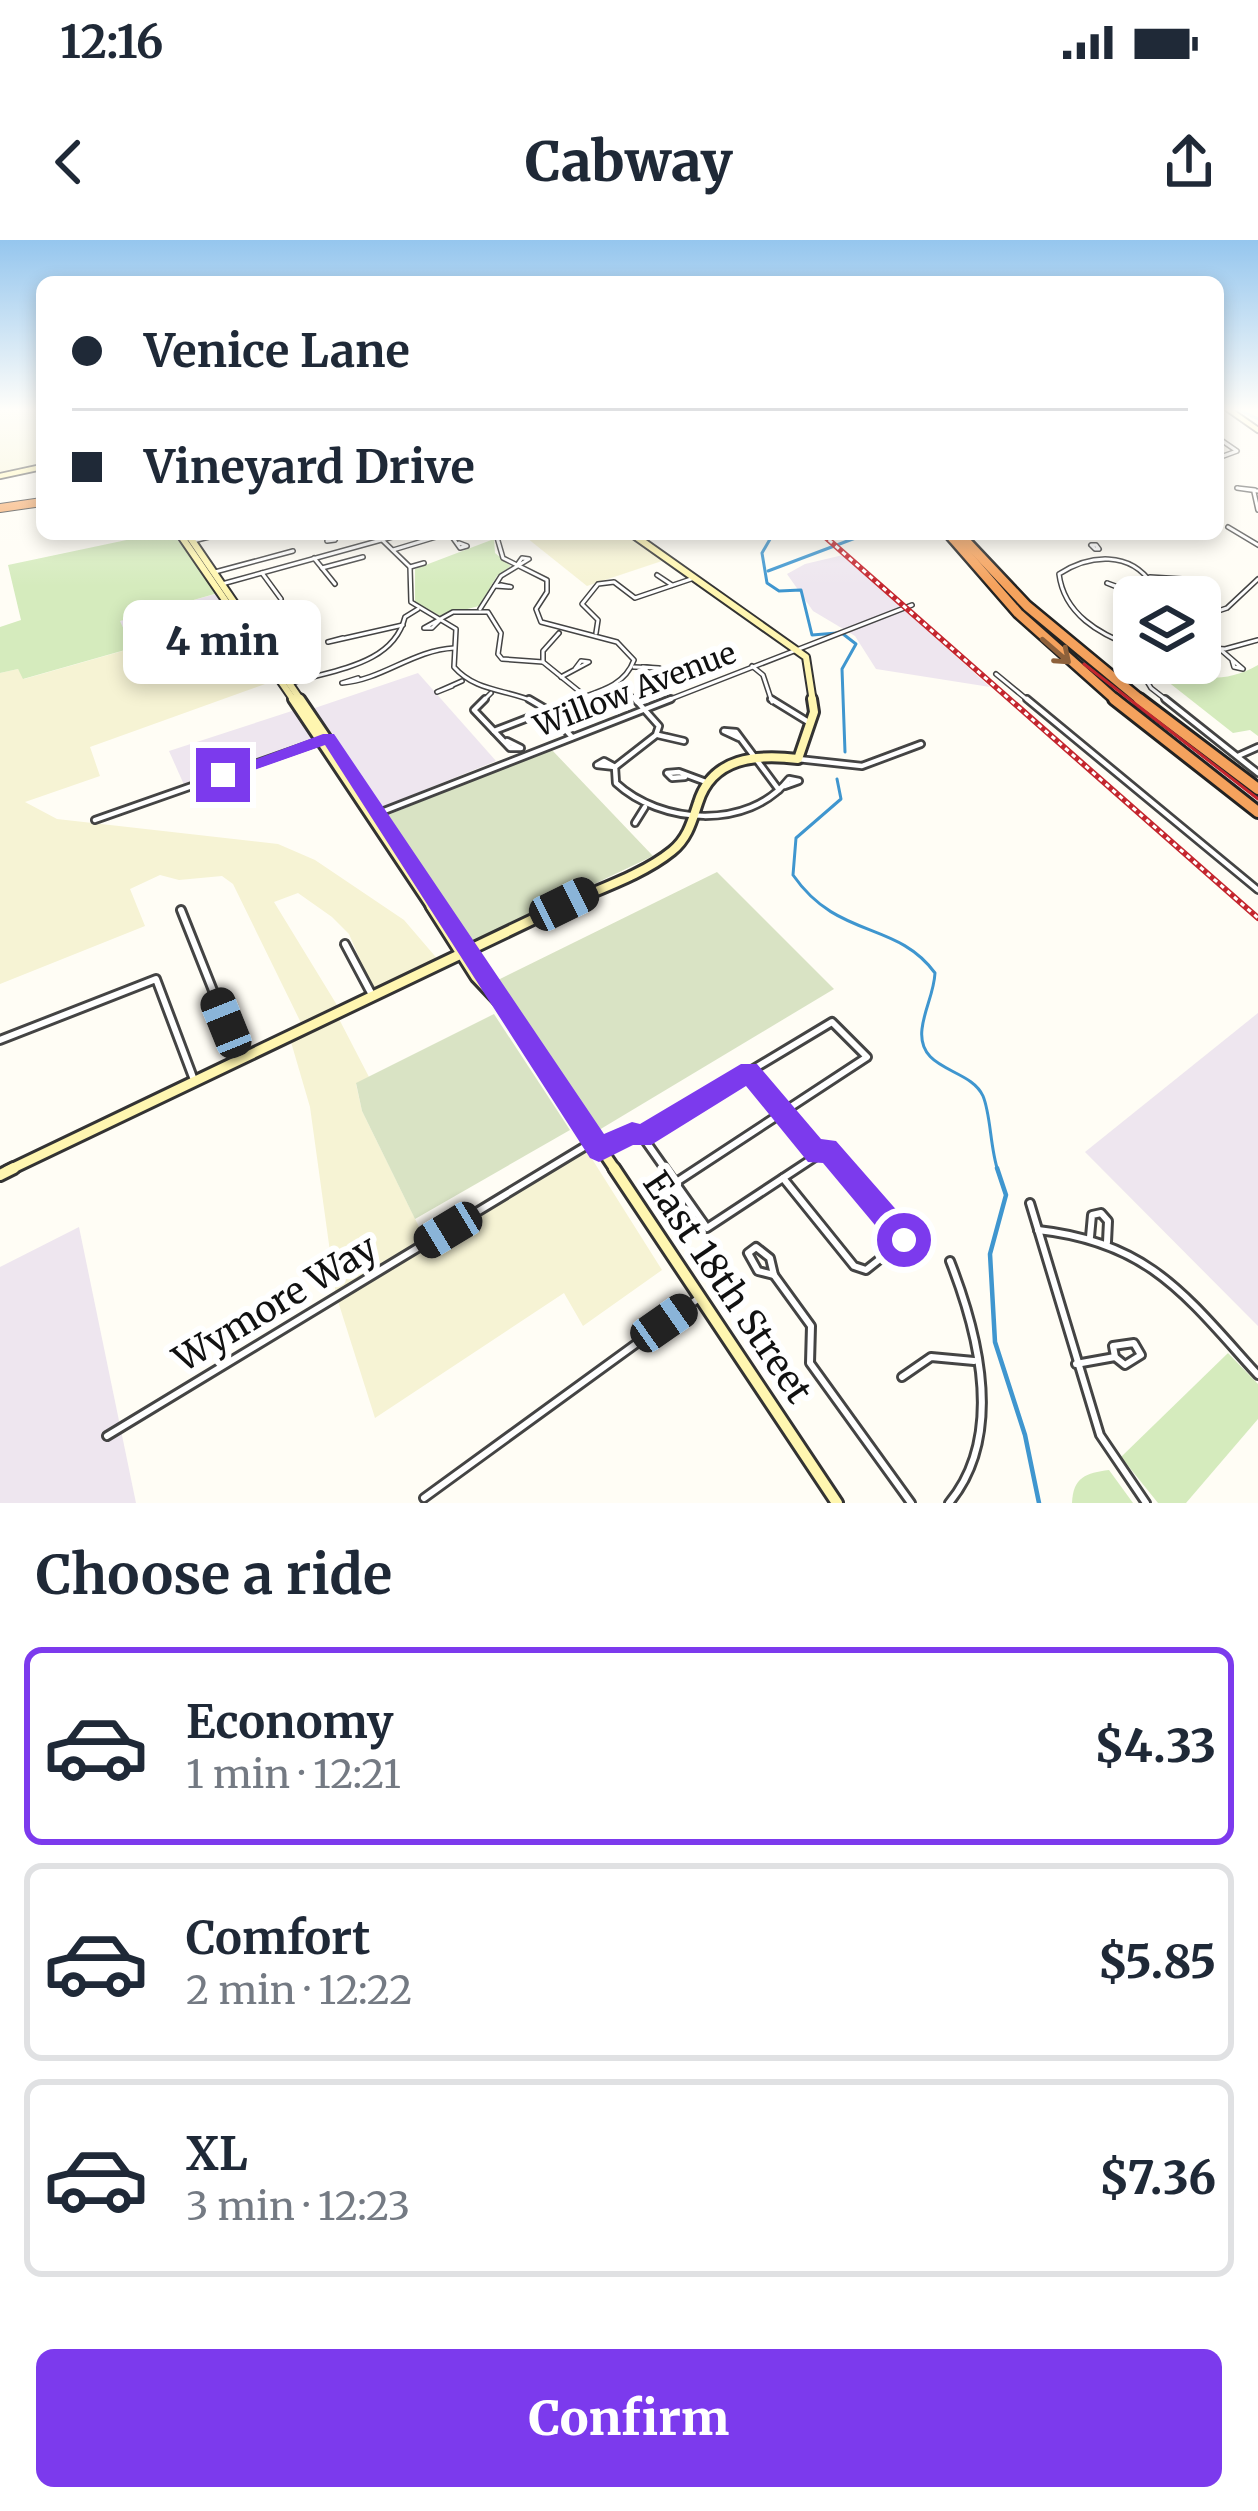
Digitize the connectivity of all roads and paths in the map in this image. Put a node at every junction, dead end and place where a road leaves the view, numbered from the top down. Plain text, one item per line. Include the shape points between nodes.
1 (36, 468) edge
2 (0, 476) edge
3 (1257, 490) edge
4 (36, 506) edge
5 (0, 510) edge
6 (1258, 510) edge
7 (1228, 527) dead end
8 (190, 540) edge
9 (190, 540) edge
10 (382, 540) joint
11 (427, 540) edge
12 (455, 540) edge
13 (497, 540) edge
14 (640, 540) edge
15 (954, 540) edge
16 (964, 540) edge
17 (459, 543) dead end
18 (1258, 545) edge
19 (393, 550) junction
20 (1096, 550) dead end
21 (293, 551) dead end
22 (363, 557) dead end
23 (314, 558) junction
24 (1101, 558) junction
25 (424, 563) dead end
26 (518, 565) junction
27 (410, 567) junction
28 (322, 568) junction
29 (215, 572) junction
30 (262, 572) junction
31 (657, 574) dead end
32 (1147, 576) edge
33 (694, 578) junction
34 (1258, 579) edge
35 (219, 584) junction
36 (335, 584) dead end
37 (671, 585) junction
38 (281, 598) dead end
39 (912, 604) dead end
40 (418, 609) junction
41 (480, 609) junction
42 (1221, 610) edge
43 (441, 619) junction
44 (403, 625) junction
45 (560, 632) junction
46 (595, 635) junction
47 (343, 638) dead end
48 (1113, 638) edge
49 (1258, 640) edge
50 (454, 648) junction
51 (1221, 649) joint
52 (797, 650) junction
53 (370, 658) junction
54 (1232, 660) dead end
55 (543, 662) junction
56 (752, 666) junction
57 (634, 667) junction
58 (643, 667) dead end
59 (574, 669) dead end
60 (380, 671) junction
61 (996, 674) dead end
62 (561, 676) junction
63 (358, 678) dead end
64 (464, 680) junction
65 (617, 684) junction
66 (1149, 684) edge
67 (287, 685) junction
68 (452, 686) dead end
69 (491, 693) junction
70 (585, 696) junction
71 (646, 708) junction
72 (548, 710) junction
73 (810, 723) junction
74 (494, 731) junction
75 (656, 735) junction
76 (572, 737) junction
77 (667, 737) dead end
78 (739, 738) dead end
79 (325, 739) junction
80 (507, 741) dead end
81 (921, 743) dead end
82 (1258, 750) edge
83 (1236, 756) junction
84 (757, 757) junction
85 (798, 759) junction
86 (1258, 773) edge
87 (685, 777) dead end
88 (706, 782) junction
89 (1258, 788) edge
90 (645, 807) junction
91 (1258, 812) edge
92 (376, 814) junction
93 (696, 816) junction
94 (95, 820) dead end
95 (634, 823) dead end
96 (1258, 890) edge
97 (181, 910) dead end
98 (345, 944) dead end
99 (467, 954) junction
100 (373, 998) junction
101 (0, 1040) edge
102 (242, 1061) junction
103 (749, 1072) junction
104 (195, 1083) junction
105 (782, 1112) junction
106 (642, 1136) junction
107 (597, 1145) junction
108 (817, 1153) junction
109 (0, 1175) edge
110 (783, 1178) junction
111 (675, 1183) junction
112 (1030, 1203) dead end
113 (919, 1228) dead end
114 (1037, 1230) junction
115 (1090, 1237) junction
116 (904, 1240) junction
117 (1107, 1243) junction
118 (950, 1261) dead end
119 (774, 1275) junction
120 (700, 1298) junction
121 (1115, 1357) dead end
122 (974, 1361) junction
123 (1076, 1364) junction
124 (1258, 1375) edge
125 (902, 1377) dead end
126 (107, 1436) dead end
127 (424, 1498) dead end
128 (837, 1503) edge
129 (911, 1503) edge
130 (949, 1503) edge
131 (1146, 1503) edge

1 - 2 main road
3 - 6 street
4 - 5 highway
7 - 18 street
8 - 29 main road, East 18th Street
9 - 35 main road, East 18th Street
10 - 19 street
10 - 23 street
11 - 19 street
12 - 17 street
13 - 26 street via 500,554
14 - 33 main road
15 -> 91 highway via 1047,644
16 - 89 highway via 1056,632
19 - 27 street
20 - 24 street
21 - 29 street
22 - 28 street
23 - 28 street
23 - 30 street
24 - 32 street
24 - 48 street via 1063,570 1060,586 1097,631
25 - 27 street
26 - 41 street
26 - 45 street via 547,580 536,609
27 - 40 street via 409,596
28 - 36 street
29 - 35 main road, East 18th Street
30 - 35 street
30 - 38 street
31 - 37 street
33 - 37 street
33 - 52 main road
34 - 42 street
35 - 67 main road, East 18th Street
37 - 46 street via 635,598 610,581 592,588 582,604 598,620
39 - 52 street, Willow Avenue
40 - 43 street
40 - 44 street
41 - 43 street
41 - 55 street via 496,619 502,659
43 - 50 street via 456,629
44 - 47 street
44 - 53 street via 393,647
45 - 46 street
45 - 55 street
46 - 57 street via 625,646
49 - 51 street
50 - 60 street via 426,648
50 - 64 street
51 - 54 street
52 - 56 street, Willow Avenue
52 - 73 main road via 811,667
53 - 60 street
53 - 67 street
55 - 62 street
56 - 71 street, Willow Avenue
56 - 73 street via 772,702
57 - 58 street
57 - 65 street
59 - 62 street
60 - 63 street
61 - 96 street
62 - 70 street
64 - 68 street
64 - 69 street
65 - 70 street
65 - 71 street
66 - 83 street
67 - 79 main road, East 18th Street
69 - 72 street
69 - 74 street via 475,710
70 - 72 street
71 - 75 street
71 - 76 street, Willow Avenue
72 - 74 street
72 - 76 street
73 - 85 main road
74 - 80 street
75 - 77 street
75 - 90 street via 615,767 616,783
76 - 92 street, Willow Avenue
78 - 84 street
79 - 92 main road, East 18th Street
79 - 94 street
81 - 85 street via 862,766
82 - 83 street
83 - 86 street
84 - 85 main road
84 - 88 main road
84 - 93 street via 768,782 782,788 724,817
87 - 88 street
88 - 93 main road
90 - 93 street
90 - 95 street
92 - 99 main road, East 18th Street
93 - 99 main road via 686,840 665,856
97 - 102 street
98 - 100 street
99 - 100 main road
99 - 107 main road, East 18th Street
100 - 102 main road
101 - 104 street via 156,979
102 - 104 main road
103 - 105 street
103 - 105 street, Wymore Way via 832,1022 867,1057
103 - 106 street, Wymore Way
104 - 109 main road
105 - 108 street
105 - 111 street
106 - 107 street, Wymore Way
106 - 111 street
107 - 120 main road, East 18th Street
107 - 126 street, Wymore Way
108 - 110 street
108 - 116 street via 827,1149
110 - 111 street via 706,1228
110 - 116 street via 854,1266 866,1270
112 - 114 street
113 - 116 street
114 - 115 street
114 - 123 street
115 - 117 street
115 - 117 street via 1092,1215 1101,1213
117 - 124 street via 1167,1279
118 - 122 street
119 - 119 street via 762,1250 748,1253 758,1271
119 - 129 street via 812,1326 810,1363
120 - 127 street
120 - 128 main road, East 18th Street
121 - 123 street
122 - 125 street via 931,1357
122 - 130 street via 983,1424 963,1488
123 - 131 street via 1100,1435

